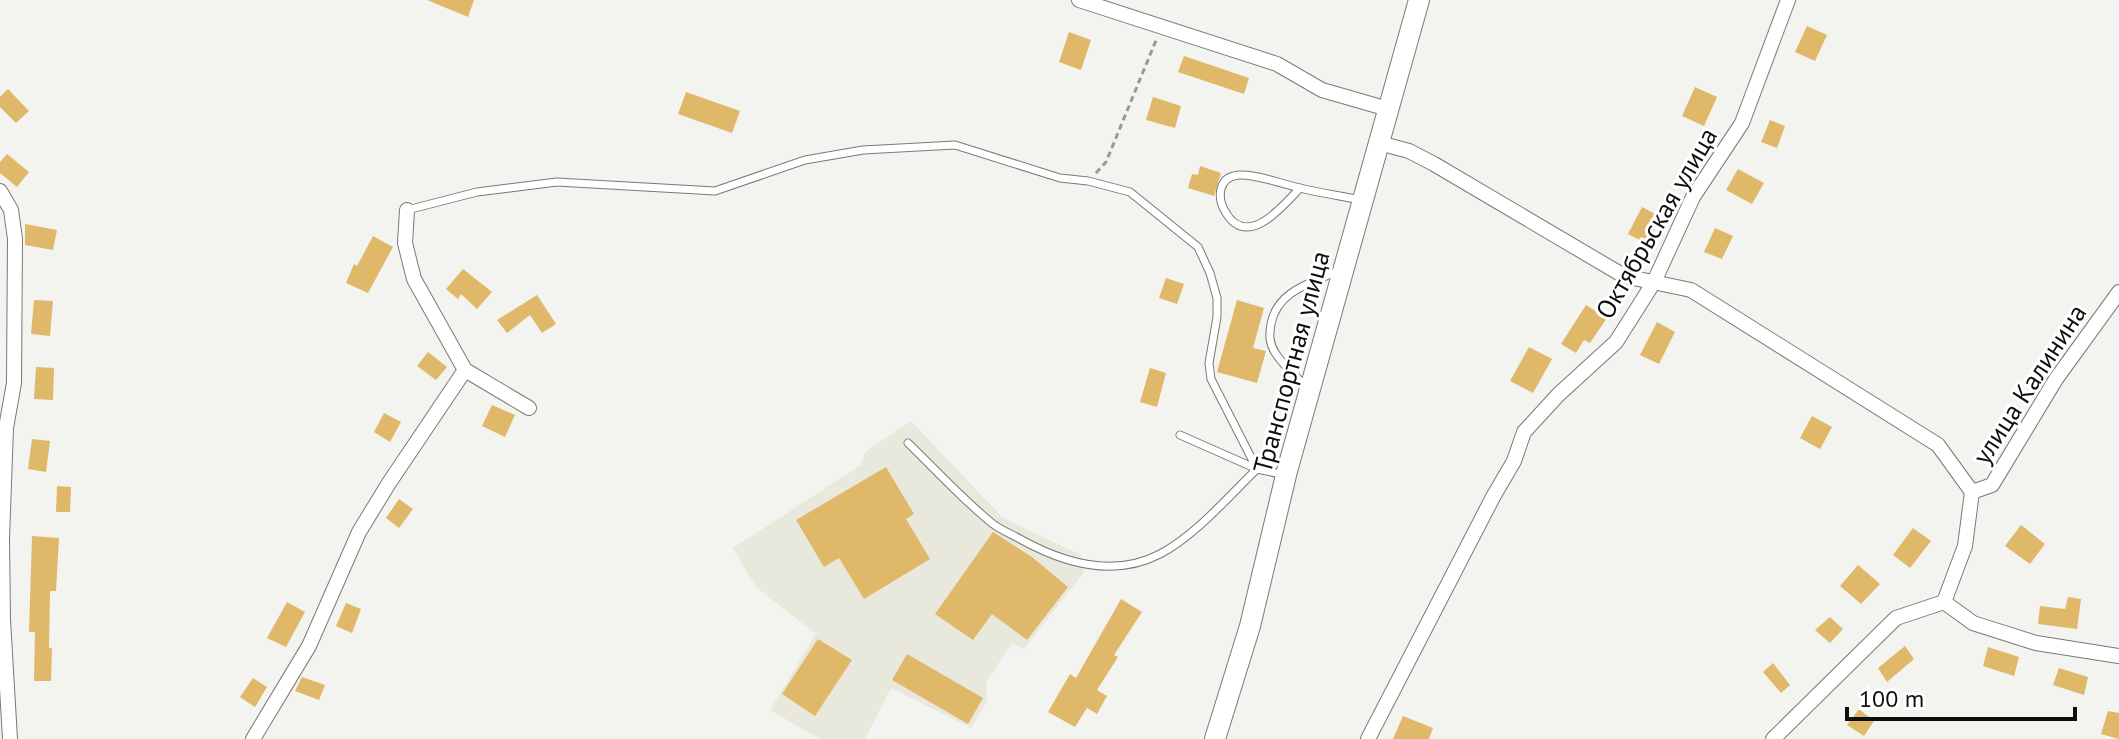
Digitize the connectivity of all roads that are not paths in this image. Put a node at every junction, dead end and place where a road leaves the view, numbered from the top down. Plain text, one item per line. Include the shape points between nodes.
1 (1079, 0) edge
2 (1419, 0) edge
3 (1788, 0) edge
4 (1388, 109) junction
5 (1379, 143) junction
6 (1300, 188) junction
7 (0, 191) edge
8 (1363, 201) junction
9 (407, 210) joint
10 (1344, 269) junction
11 (1654, 282) junction
12 (2119, 292) edge
13 (465, 370) junction
14 (1310, 391) junction
15 (529, 408) dead end
16 (1180, 435) dead end
17 (908, 443) dead end
18 (1257, 469) junction
19 (1286, 475) junction
20 (1972, 492) junction
21 (1944, 602) junction
22 (2117, 658) edge
23 (10, 739) edge
24 (253, 739) edge
25 (1215, 739) edge
26 (1368, 739) edge
27 (1773, 739) edge

1 - 4 street via 1277,64 1322,90
2 - 4 main road, Транспортная улица
3 - 11 street, Октябрьская улица via 1742,123 1693,197
4 - 5 main road, Транспортная улица
5 - 8 main road, Транспортная улица
5 - 11 street via 1434,164 1624,276
6 - 6 lane via 1238,175 1229,177 1219,193 1225,212 1246,227 1273,217
6 - 8 lane
7 - 23 street via 11,210 15,239 14,383 6,428 2,539
8 - 10 main road, Транспортная улица
9 - 13 street via 405,243 414,279
9 - 18 lane via 477,192 557,182 715,191 805,160 863,150 955,145 1060,178 1130,192 1198,247 1210,273 1217,298 1211,379
10 - 14 main road, Транспортная улица
10 - 14 lane via 1282,299 1273,314 1271,347
11 - 20 street via 1691,290 1938,445
11 - 26 street, Октябрьская улица via 1616,342 1524,432 1514,461
12 - 20 street, улица Калинина via 2056,379 1992,485
13 - 15 street
13 - 24 street via 359,532 309,646
14 - 19 main road, Транспортная улица
16 - 18 lane
17 - 18 lane via 994,525 1042,552 1077,564 1137,564 1163,552
18 - 19 lane
19 - 25 main road, Транспортная улица via 1250,626
20 - 21 street via 1965,546
21 - 22 street via 1973,623 2036,643
21 - 27 street via 1896,618

